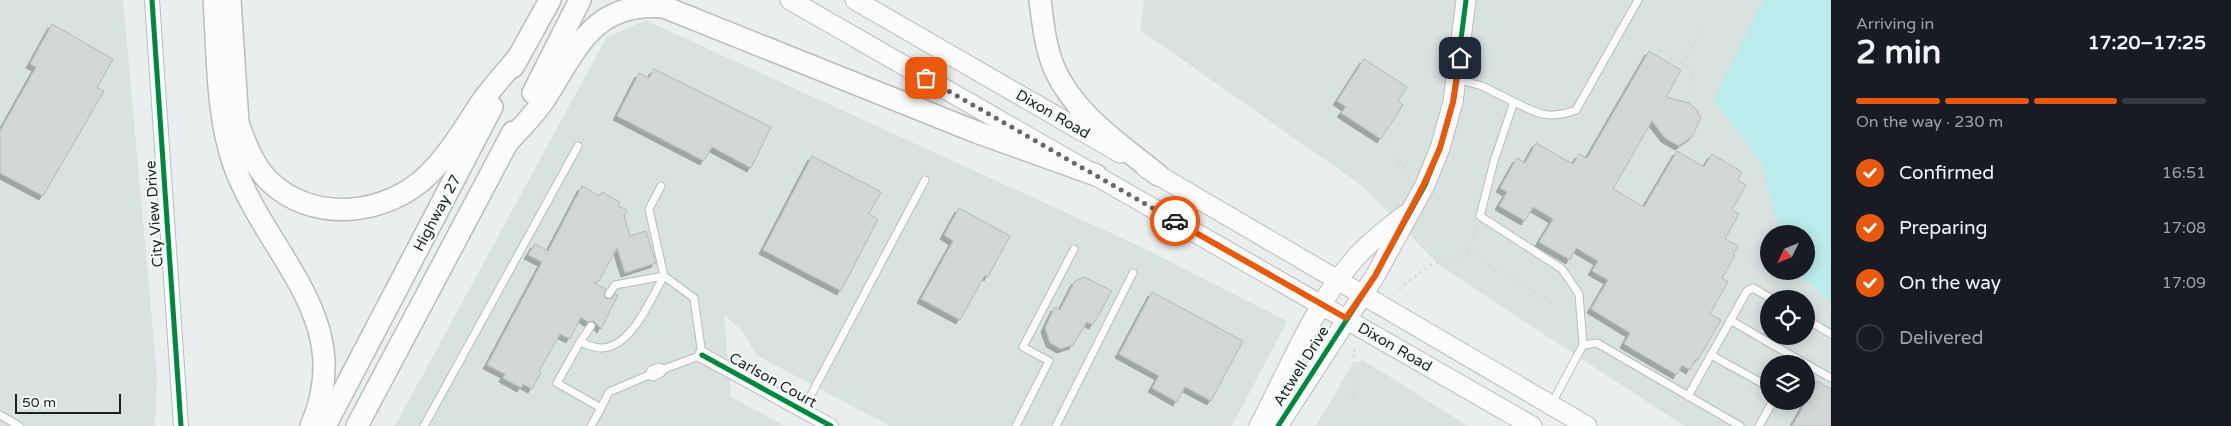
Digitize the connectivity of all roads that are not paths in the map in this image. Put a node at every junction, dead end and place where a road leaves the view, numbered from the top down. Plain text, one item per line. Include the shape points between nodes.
1 (152, 0) edge
2 (214, 0) edge
3 (230, 0) edge
4 (550, 0) edge
5 (580, 0) edge
6 (790, 0) edge
7 (854, 0) edge
8 (1040, 0) edge
9 (1466, 0) edge
10 (1638, 0) edge
11 (519, 56) junction
12 (1456, 79) junction
13 (1514, 102) junction
14 (507, 143) junction
15 (578, 146) dead end
16 (1096, 175) junction
17 (1158, 175) junction
18 (925, 180) dead end
19 (661, 186) dead end
20 (1408, 213) junction
21 (1074, 249) dead end
22 (1134, 273) dead end
23 (664, 276) junction
24 (1339, 281) junction
25 (1760, 292) edge
26 (609, 294) dead end
27 (1363, 294) junction
28 (1322, 306) junction
29 (1346, 318) junction
30 (1730, 320) junction
31 (1815, 324) edge
32 (591, 326) dead end
33 (1831, 334) edge
34 (580, 342) junction
35 (1583, 345) junction
36 (702, 355) junction
37 (1711, 355) junction
38 (1790, 355) edge
39 (1815, 369) edge
40 (1831, 378) edge
41 (1760, 382) edge
42 (1688, 396) junction
43 (1551, 405) junction
44 (601, 408) junction
45 (803, 410) junction
46 (1769, 410) edge
47 (0, 414) edge
48 (19, 426) edge
49 (181, 426) edge
50 (312, 426) edge
51 (325, 426) edge
52 (356, 426) edge
53 (424, 426) edge
54 (591, 426) edge
55 (831, 426) edge
56 (1016, 426) edge
57 (1056, 426) edge
58 (1259, 426) edge
59 (1278, 426) edge
60 (1532, 426) edge
61 (1587, 426) edge
62 (1740, 426) edge
63 (1759, 426) edge

1 - 49 street, City View Drive
2 - 50 main road via 222,120 234,164 245,192 305,296 325,351 324,384
3 - 11 main road via 238,123 244,141 268,180 290,197 333,211 386,202 428,175
4 - 11 main road, Highway 27
5 - 14 main road, Highway 27
6 - 16 main road, Dixon Road
7 - 17 main road, Dixon Road
8 - 17 main road via 1045,38 1065,89 1085,114
9 - 12 main road, Attwell Drive
10 - 13 lane via 1576,110 1561,116 1547,116
11 - 51 main road, Highway 27
12 - 13 lane via 1482,86
12 - 20 main road, Attwell Drive via 1440,148
13 - 35 lane via 1494,160 1480,216 1562,269 1579,294
14 - 16 main road via 543,101 572,54 597,25 624,9 664,7 976,132
14 - 52 main road, Highway 27
15 - 53 lane
16 - 28 main road, Dixon Road
17 - 24 main road, Dixon Road
18 - 45 lane
19 - 23 lane via 649,209
20 - 24 main road, Attwell Drive via 1382,232
20 - 27 main road, Attwell Drive
21 - 56 lane via 1023,347 1049,361
22 - 57 lane
23 - 26 lane via 615,285
23 - 34 lane via 632,331 616,345 602,349
23 - 36 lane via 694,298
24 - 27 main road, Dixon Road
24 - 28 main road, Attwell Drive
25 - 30 lane via 1753,288 1747,291
27 - 29 main road, Attwell Drive
27 - 43 main road, Dixon Road
28 - 29 main road, Dixon Road
28 - 58 main road, Attwell Drive
29 - 59 main road, Attwell Drive
29 - 60 main road, Dixon Road
30 - 37 lane
30 - 38 lane
31 - 33 lane
32 - 34 lane
34 - 44 lane via 557,383
35 - 42 lane via 1597,343
35 - 43 lane
36 - 44 lane via 609,392
36 - 45 street, Carlson Court
37 - 41 lane
37 - 42 lane
39 - 40 lane
42 - 62 lane
43 - 61 main road, Dixon Road
44 - 54 lane
45 - 55 street, Carlson Court
46 - 63 lane
47 - 48 lane

